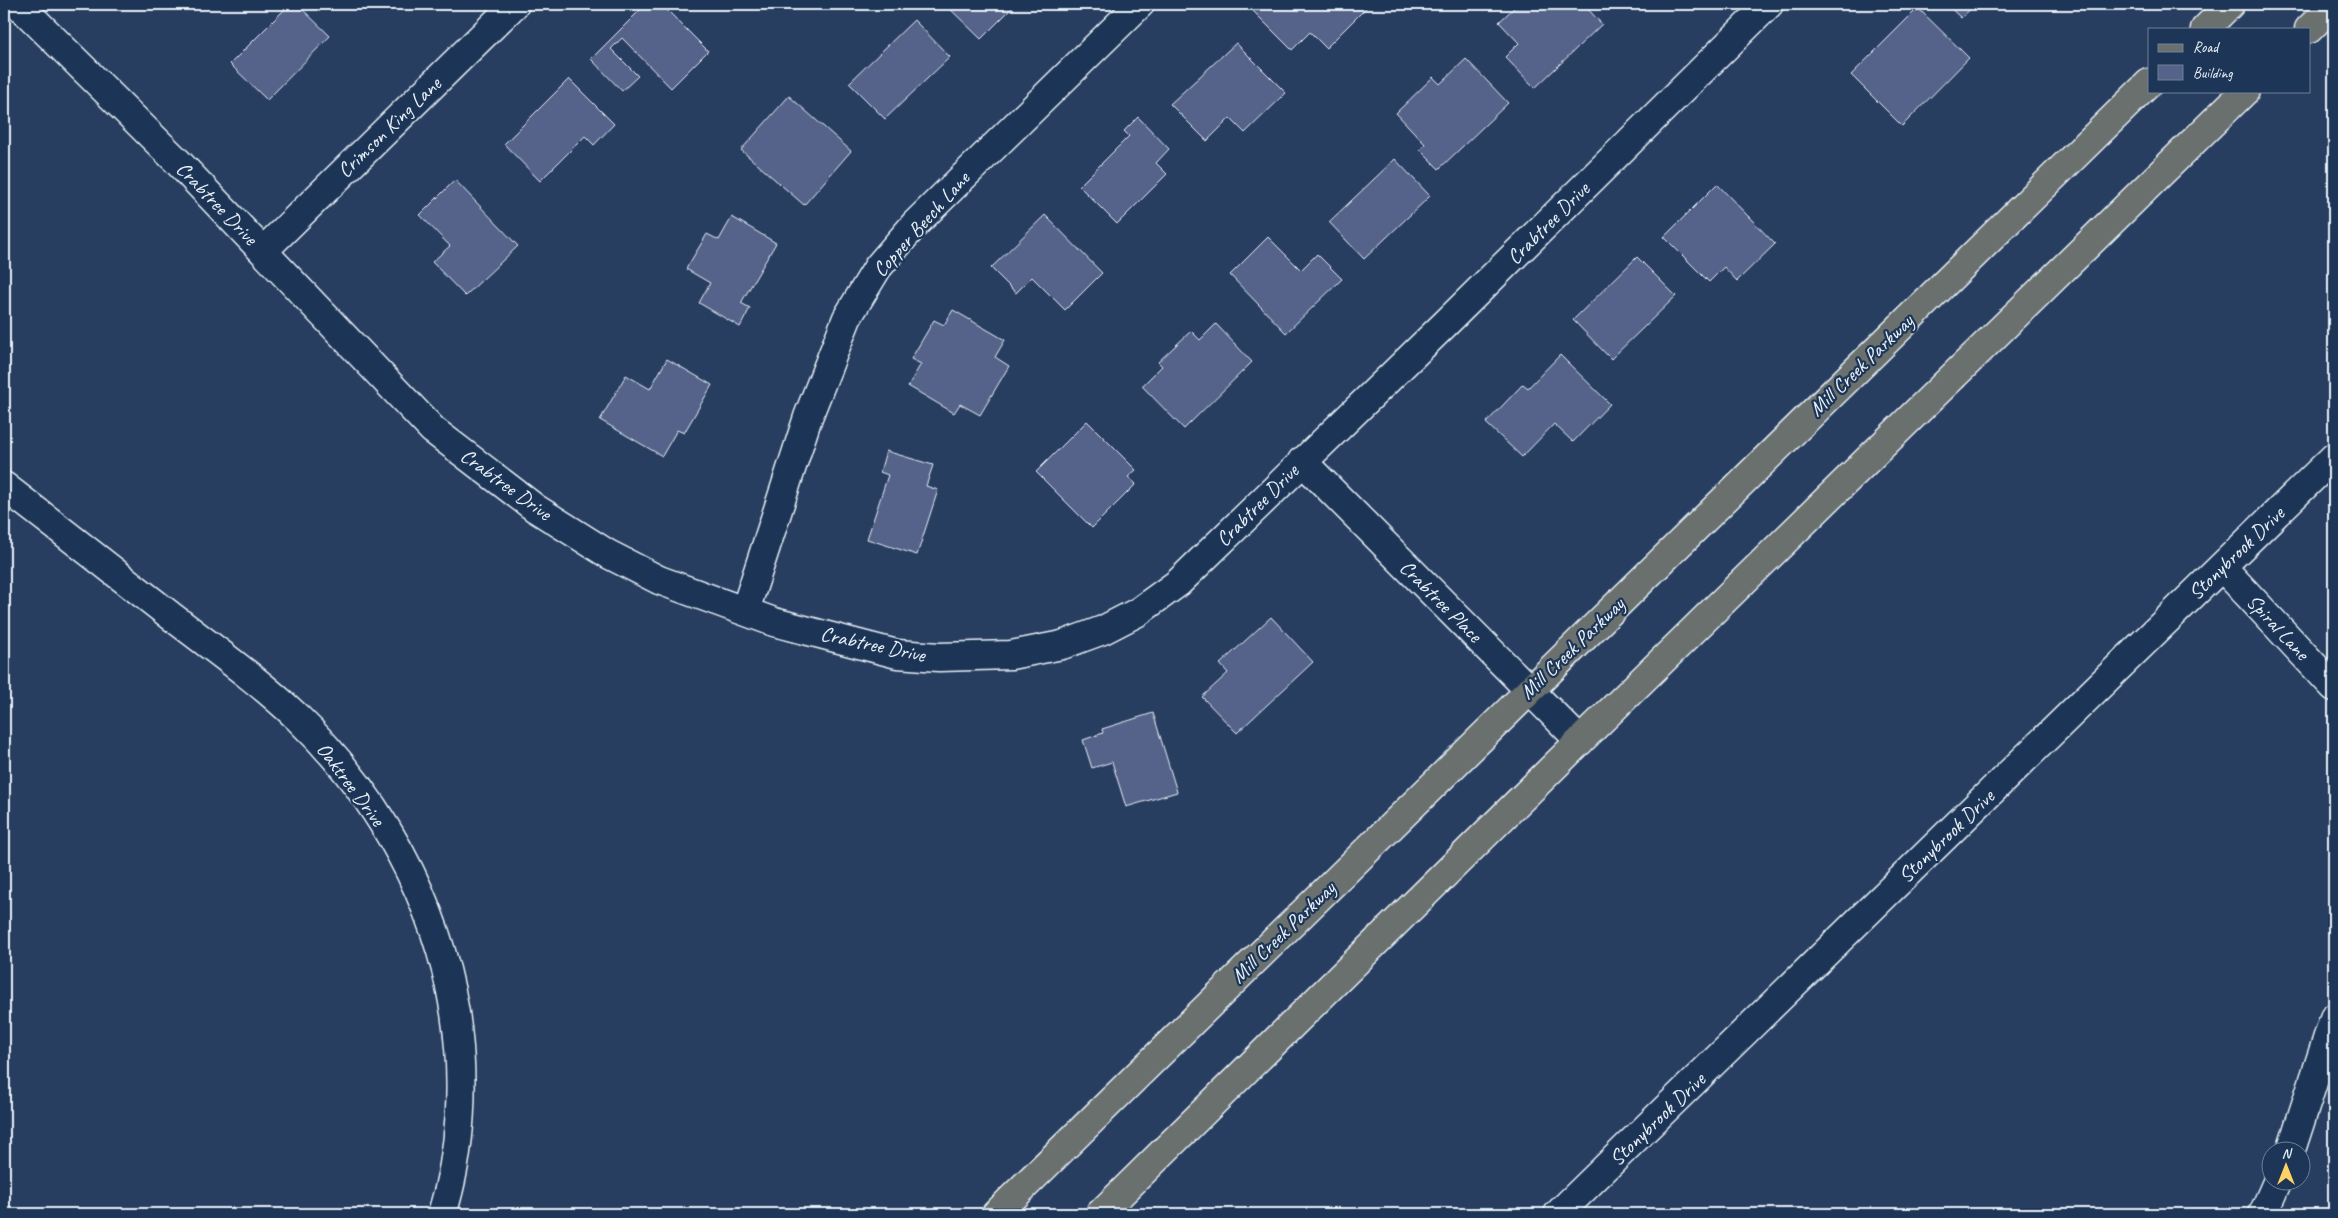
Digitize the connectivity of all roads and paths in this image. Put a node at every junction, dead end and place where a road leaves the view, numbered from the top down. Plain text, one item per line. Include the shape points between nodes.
1 (18, 4) edge
2 (515, 4) edge
3 (1140, 4) edge
4 (1769, 4) edge
5 (2230, 4) edge
6 (2334, 4) edge
7 (2206, 28) edge
8 (2310, 28) edge
9 (2148, 84) edge
10 (2244, 92) edge
11 (263, 251) junction
12 (2334, 457) edge
13 (1302, 461) junction
14 (4, 486) edge
15 (2222, 567) junction
16 (745, 611) junction
17 (2334, 687) edge
18 (1530, 690) junction
19 (1580, 741) junction
20 (2334, 1018) edge
21 (2294, 1140) edge
22 (2274, 1190) edge
23 (442, 1214) edge
24 (996, 1214) edge
25 (1100, 1214) edge
26 (1558, 1214) edge
27 (2263, 1214) edge

1 - 11 street, Crabtree Drive
2 - 11 street, Crimson King Lane
3 - 16 street, Copper Beech Lane via 916,223 878,267 847,318 808,417
4 - 13 street, Crabtree Drive
5 - 7 main road
6 - 8 main road
9 - 18 main road, Mill Creek Parkway
10 - 19 main road
11 - 16 street, Crabtree Drive via 433,430 534,508 608,554 659,580
12 - 15 street, Stonybrook Drive
13 - 16 street, Crabtree Drive via 1178,583 1138,612 1103,630 1062,645 1011,655 939,657 897,654 774,622
13 - 18 street, Crabtree Place
14 - 23 street, Oaktree Drive via 240,669 296,717 331,753 376,812 413,877 434,926 449,980 458,1036 460,1092 456,1148
15 - 17 street, Spiral Lane
15 - 26 street, Stonybrook Drive
18 - 19 street, Crabtree Place
18 - 24 main road, Mill Creek Parkway
19 - 25 main road
20 - 21 street
22 - 27 street

